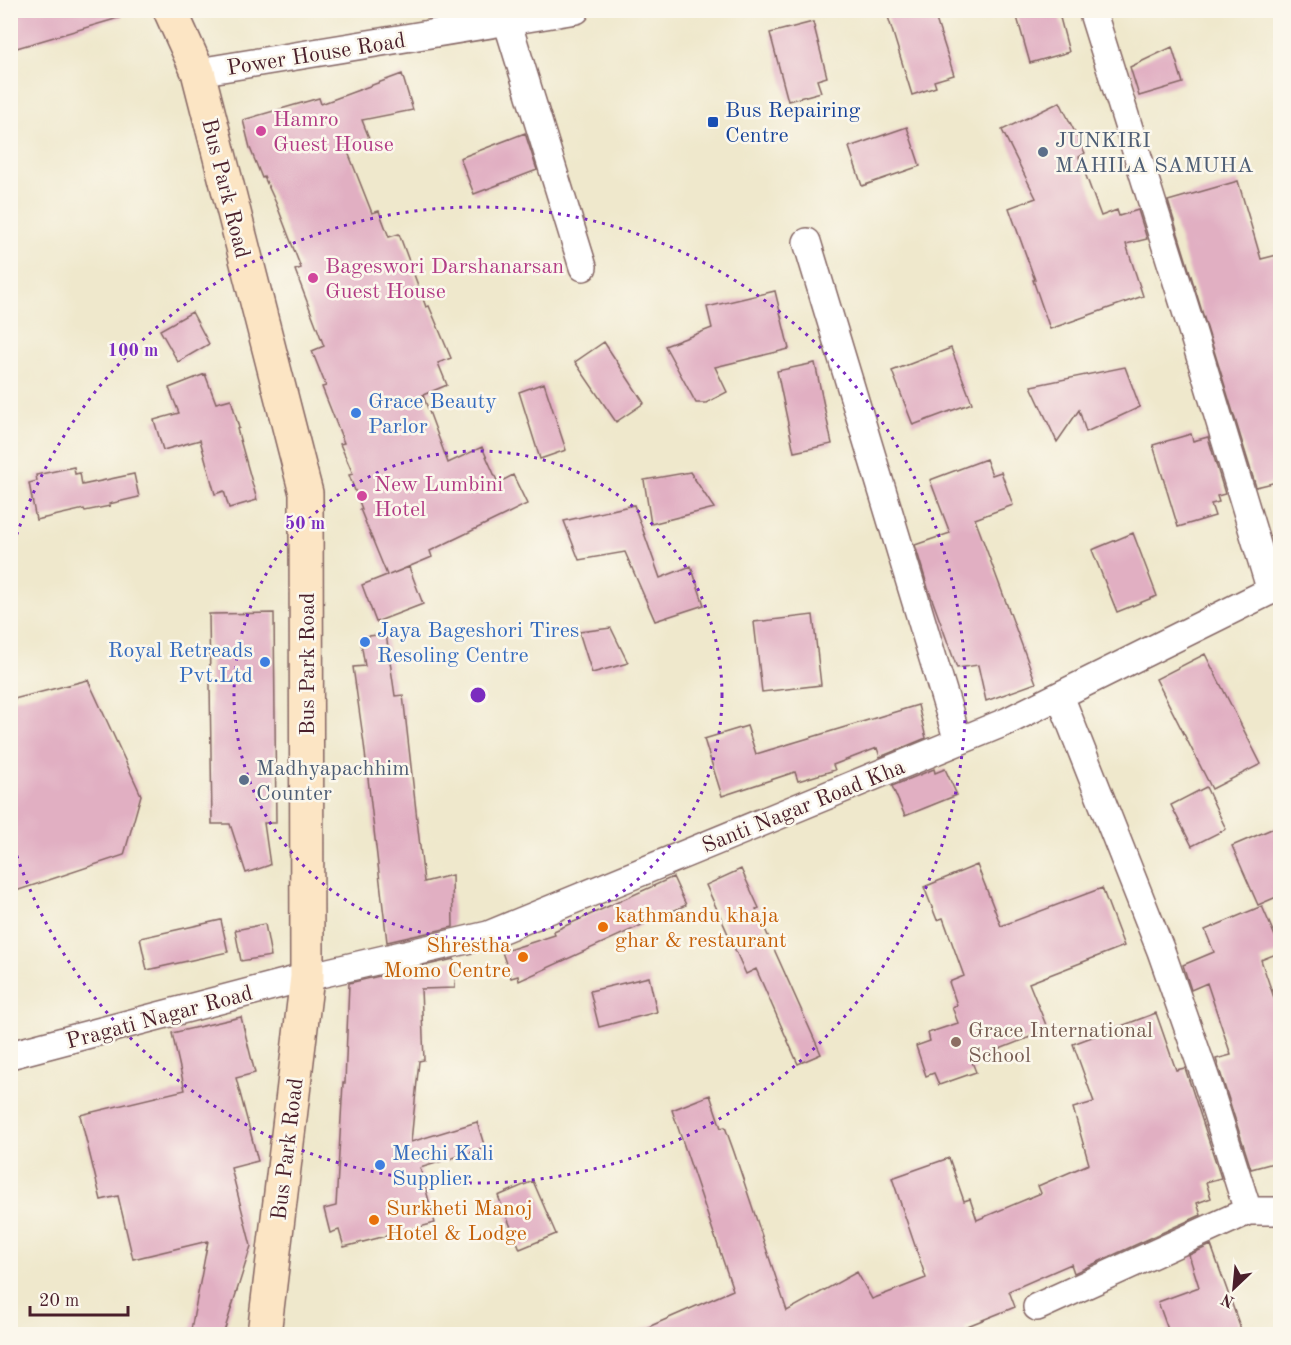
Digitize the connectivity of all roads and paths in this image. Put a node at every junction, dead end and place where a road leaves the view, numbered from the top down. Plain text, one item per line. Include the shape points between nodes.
1 (170, 10) edge
2 (576, 10) edge
3 (1092, 10) edge
4 (507, 21) junction
5 (198, 72) junction
6 (807, 242) dead end
7 (583, 267) dead end
8 (1276, 589) edge
9 (1060, 696) junction
10 (958, 741) junction
11 (307, 977) junction
12 (10, 1055) edge
13 (1248, 1211) junction
14 (1281, 1212) edge
15 (1037, 1307) dead end
16 (264, 1335) edge

1 - 5 main road, Bus Park Road
2 - 4 street, Power House Road
3 - 8 street
4 - 5 street, Power House Road
4 - 7 street
5 - 11 main road, Bus Park Road via 306,493
6 - 10 street
8 - 9 street, Santi Nagar Road Kha
9 - 10 street, Santi Nagar Road Kha
9 - 13 street via 1161,951
10 - 11 street, Santi Nagar Road Kha via 488,935
11 - 12 street, Pragati Nagar Road
11 - 16 main road, Bus Park Road
13 - 14 street
13 - 15 street

